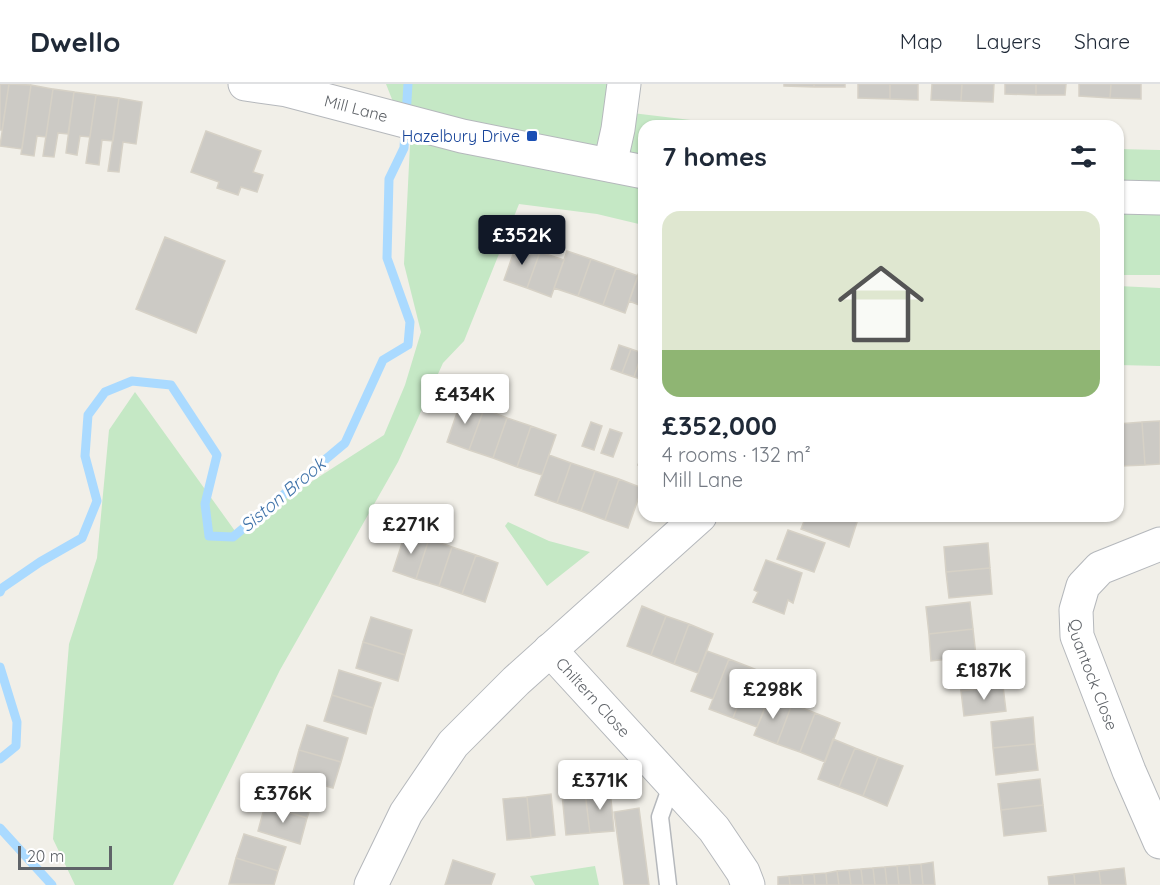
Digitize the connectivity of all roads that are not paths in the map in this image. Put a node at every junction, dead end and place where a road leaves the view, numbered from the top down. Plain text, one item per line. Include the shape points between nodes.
1 (245, 84) edge
2 (624, 84) edge
3 (610, 165) junction
4 (638, 170) edge
5 (1124, 197) edge
6 (1160, 198) edge
7 (693, 522) edge
8 (1160, 544) edge
9 (550, 650) junction
10 (672, 783) junction
11 (1160, 842) edge
12 (371, 885) edge
13 (668, 885) edge
14 (748, 885) edge

1 - 3 street, Mill Lane via 287,90 462,136
2 - 3 street
3 - 4 street, Mill Lane
5 - 6 street
7 - 9 street, Chiltern Close
8 - 11 street, Quantock Close via 1100,568 1083,586 1076,610 1077,636
9 - 10 street, Chiltern Close
9 - 12 street, Chiltern Close via 453,744 406,813
10 - 13 lane via 660,818
10 - 14 street, Chiltern Close via 714,829

